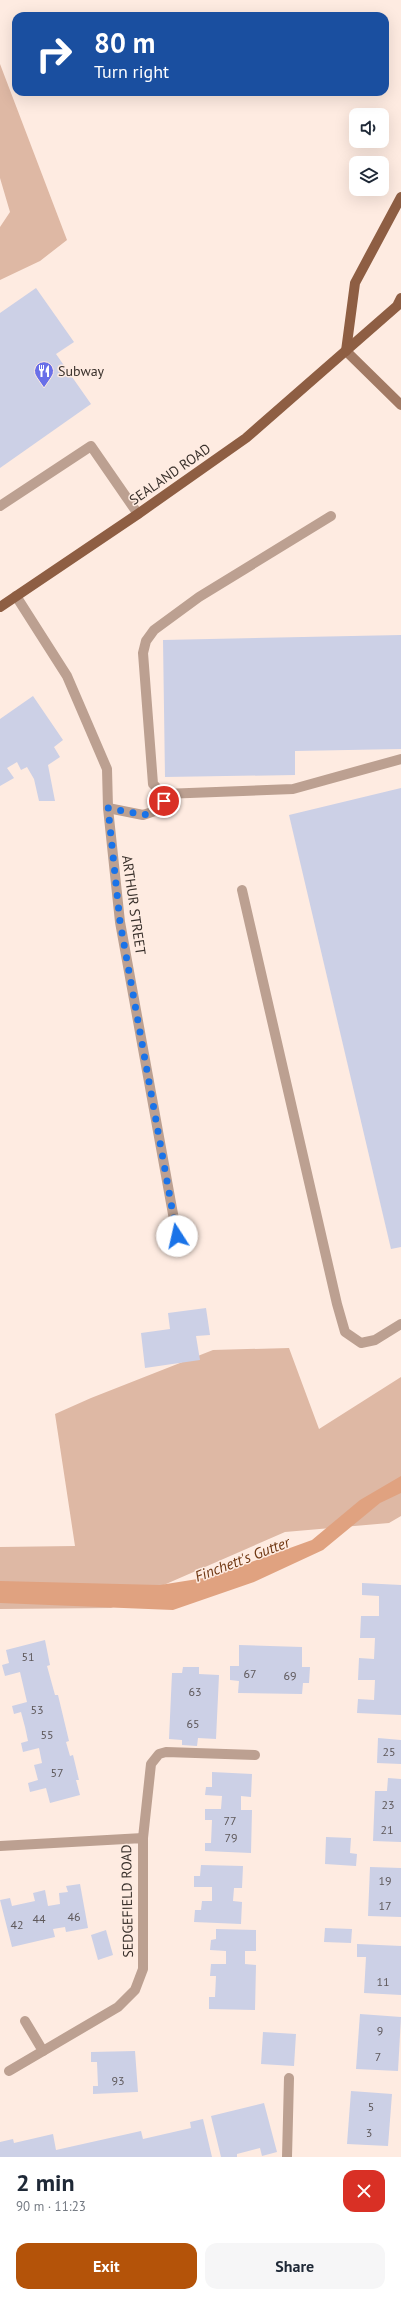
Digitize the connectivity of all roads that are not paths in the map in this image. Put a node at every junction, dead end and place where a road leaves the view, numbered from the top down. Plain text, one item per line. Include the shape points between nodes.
1 (401, 197) edge
2 (401, 298) edge
3 (346, 351) junction
4 (401, 405) edge
5 (0, 506) edge
6 (138, 514) junction
7 (331, 516) dead end
8 (16, 596) junction
9 (0, 607) edge
10 (401, 759) edge
11 (167, 794) junction
12 (108, 808) junction
13 (242, 890) dead end
14 (177, 1236) dead end
15 (401, 1324) edge
16 (255, 1755) dead end
17 (143, 1838) junction
18 (0, 1846) edge
19 (25, 2021) dead end
20 (43, 2051) junction
21 (9, 2071) dead end
22 (290, 2078) dead end
23 (287, 2157) edge

1 - 3 main road via 355,283
2 - 3 main road, SEALAND ROAD via 397,306
3 - 4 street
3 - 6 main road, SEALAND ROAD via 246,438
5 - 6 street via 91,446
6 - 8 main road, SEALAND ROAD
7 - 11 street via 199,598 154,630 146,641 143,653 153,784 163,794
8 - 9 main road, SEALAND ROAD
8 - 12 street, ARTHUR STREET via 67,676 107,769
10 - 11 street via 292,789
11 - 12 street via 161,809 144,815
12 - 14 street, ARTHUR STREET via 120,922
13 - 15 street via 345,1332 362,1343 375,1340
16 - 17 street via 166,1752 159,1754 151,1764
17 - 18 street, SEDGEFIELD ROAD
17 - 20 street, SEDGEFIELD ROAD via 143,1969 135,1990 118,2007
19 - 20 street
20 - 21 street, SEDGEFIELD ROAD
22 - 23 street

